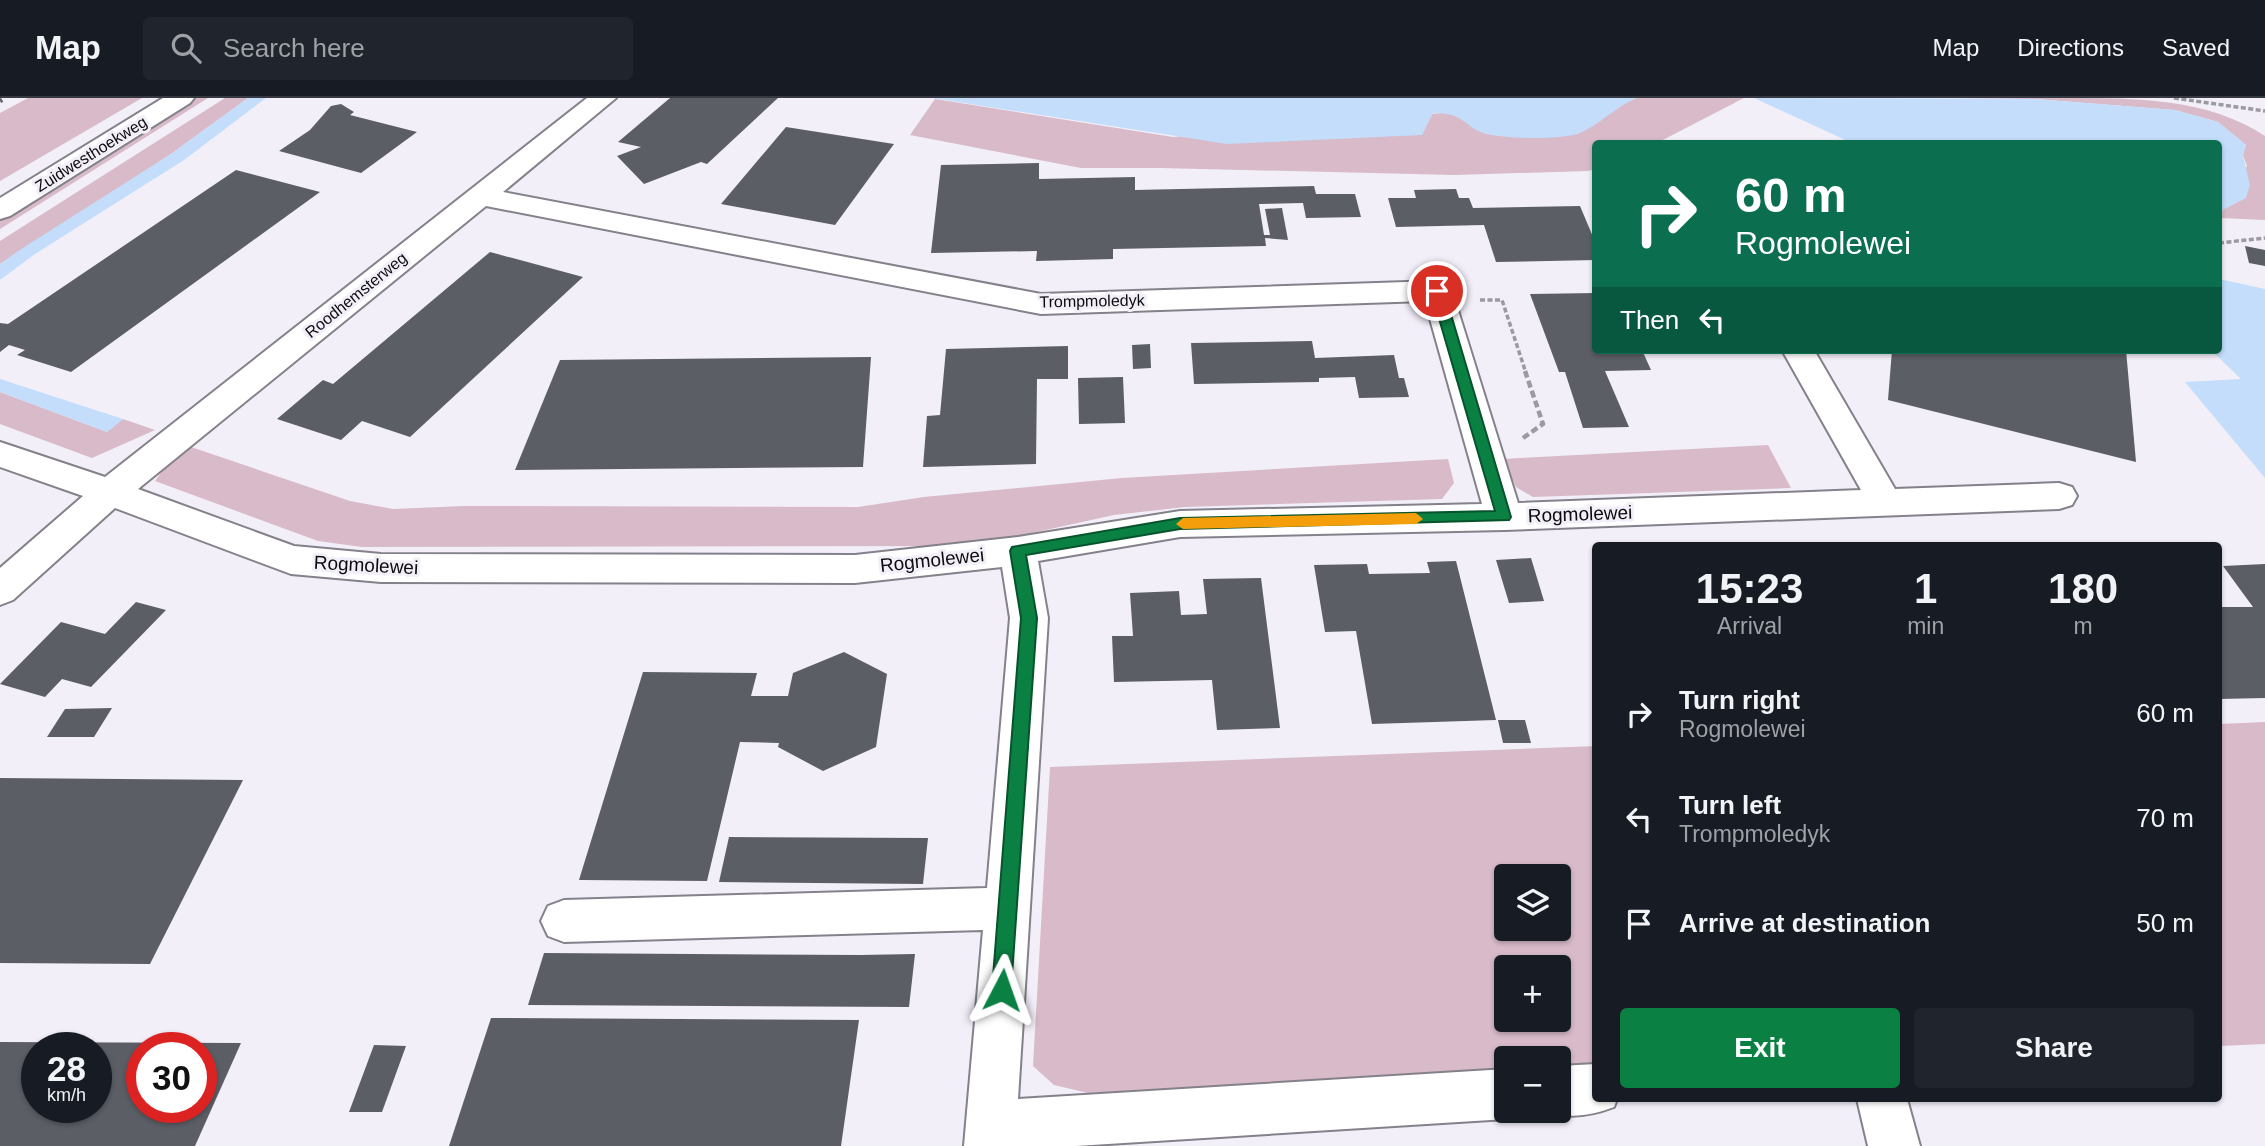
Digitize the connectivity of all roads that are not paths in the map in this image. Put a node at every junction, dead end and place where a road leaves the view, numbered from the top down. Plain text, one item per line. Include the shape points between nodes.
1 (155, 98) edge
2 (181, 98) edge
3 (603, 98) edge
4 (0, 189) edge
5 (480, 196) junction
6 (0, 210) edge
7 (1800, 354) edge
8 (0, 454) edge
9 (110, 492) junction
10 (2059, 496) dead end
11 (1886, 504) junction
12 (1504, 517) junction
13 (1018, 551) junction
14 (0, 590) edge
15 (1008, 908) junction
16 (564, 921) dead end
17 (1592, 1088) edge
18 (1571, 1090) edge
19 (1494, 1095) edge
20 (1883, 1102) edge
21 (991, 1136) edge
22 (1894, 1146) edge

1 - 4 street, Zuidwesthoekweg
2 - 6 street, Zuidwesthoekweg
3 - 5 street, Roodhemsterweg
5 - 9 street, Roodhemsterweg
5 - 12 street, Trompmoledyk via 1041,304 1437,291
7 - 11 street
8 - 9 street
9 - 13 street, Rogmolewei via 291,561 381,568 855,569
9 - 14 street, Roodhemsterweg
10 - 11 street, Rogmolewei
11 - 12 street, Rogmolewei
12 - 13 street, Rogmolewei via 1180,524
13 - 15 street via 1029,618
15 - 16 street
15 - 21 street
17 - 18 street
19 - 21 street
20 - 22 street

